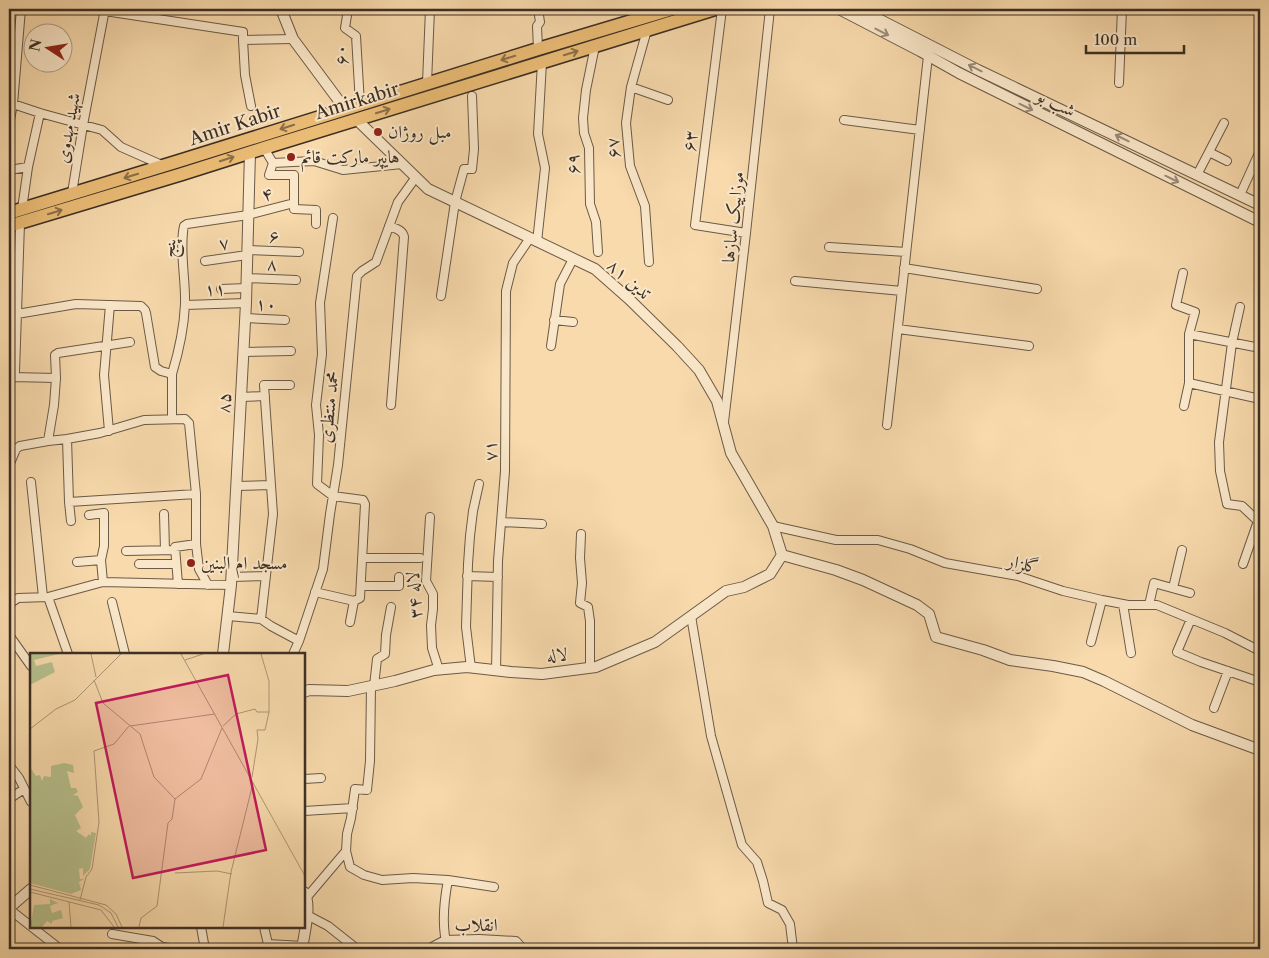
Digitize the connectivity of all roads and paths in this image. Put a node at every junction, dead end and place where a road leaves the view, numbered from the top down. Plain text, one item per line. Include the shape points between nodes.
1 (21, 9) edge
2 (281, 9) edge
3 (348, 9) edge
4 (430, 9) edge
5 (538, 9) edge
6 (715, 9) edge
7 (722, 9) edge
8 (770, 9) edge
9 (839, 9) edge
10 (859, 9) edge
11 (1122, 9) edge
12 (105, 10) edge
13 (673, 13) edge
14 (647, 30) junction
15 (293, 39) junction
16 (243, 40) junction
17 (595, 46) junction
18 (538, 49) junction
19 (928, 56) junction
20 (542, 62) junction
21 (428, 83) junction
22 (1119, 83) dead end
23 (631, 87) junction
24 (472, 96) dead end
25 (668, 100) dead end
26 (11, 104) edge
27 (360, 104) junction
28 (250, 106) dead end
29 (345, 109) junction
30 (40, 113) junction
31 (356, 119) junction
32 (844, 120) dead end
33 (1224, 123) dead end
34 (9, 125) edge
35 (83, 125) junction
36 (920, 130) junction
37 (264, 148) junction
38 (1260, 151) edge
39 (250, 152) junction
40 (1209, 152) junction
41 (1227, 161) dead end
42 (180, 162) junction
43 (196, 163) junction
44 (273, 163) junction
45 (402, 164) junction
46 (164, 166) junction
47 (28, 167) junction
48 (9, 170) edge
49 (182, 174) junction
50 (1197, 175) junction
51 (416, 177) junction
52 (72, 193) junction
53 (1240, 195) junction
54 (455, 202) junction
55 (294, 203) junction
56 (1260, 205) edge
57 (22, 209) junction
58 (9, 213) edge
59 (248, 214) junction
60 (333, 218) dead end
61 (1260, 222) edge
62 (316, 224) dead end
63 (14, 225) edge
64 (389, 226) junction
65 (746, 233) junction
66 (533, 240) junction
67 (829, 247) dead end
68 (247, 252) junction
69 (299, 252) dead end
70 (598, 252) dead end
71 (906, 252) junction
72 (573, 259) junction
73 (205, 261) dead end
74 (649, 262) dead end
75 (904, 268) junction
76 (1183, 273) dead end
77 (296, 280) dead end
78 (795, 281) dead end
79 (246, 283) junction
80 (221, 289) dead end
81 (1037, 289) dead end
82 (902, 291) junction
83 (441, 296) dead end
84 (246, 302) junction
85 (110, 305) junction
86 (185, 305) junction
87 (1240, 307) dead end
88 (17, 314) junction
89 (245, 318) junction
90 (285, 320) dead end
91 (554, 320) junction
92 (574, 322) dead end
93 (898, 329) junction
94 (1189, 334) junction
95 (130, 342) dead end
96 (1232, 343) junction
97 (106, 345) junction
98 (550, 346) dead end
99 (1029, 346) dead end
100 (1260, 348) edge
101 (291, 351) dead end
102 (243, 352) junction
103 (172, 374) junction
104 (10, 378) edge
105 (56, 378) junction
106 (1189, 383) junction
107 (290, 385) dead end
108 (1226, 392) junction
109 (265, 396) junction
110 (241, 397) junction
111 (1260, 399) edge
112 (392, 405) dead end
113 (1184, 406) dead end
114 (172, 419) junction
115 (887, 425) dead end
116 (724, 428) junction
117 (109, 431) junction
118 (67, 439) junction
119 (48, 441) junction
120 (9, 461) edge
121 (31, 482) dead end
122 (480, 484) dead end
123 (271, 485) junction
124 (236, 486) junction
125 (196, 494) junction
126 (333, 496) junction
127 (69, 502) junction
128 (164, 514) dead end
129 (89, 515) dead end
130 (430, 517) dead end
131 (71, 521) dead end
132 (501, 522) junction
133 (1259, 522) edge
134 (542, 524) dead end
135 (773, 526) junction
136 (581, 534) dead end
137 (196, 544) junction
138 (165, 550) junction
139 (175, 550) junction
140 (1182, 550) dead end
141 (126, 551) dead end
142 (782, 555) junction
143 (362, 558) junction
144 (420, 558) dead end
145 (101, 560) junction
146 (77, 562) dead end
147 (139, 564) dead end
148 (176, 564) junction
149 (1243, 564) dead end
150 (266, 576) junction
151 (468, 576) junction
152 (498, 576) junction
153 (400, 577) dead end
154 (232, 581) junction
155 (103, 582) junction
156 (178, 584) junction
157 (208, 585) junction
158 (361, 586) junction
159 (1173, 588) junction
160 (315, 592) junction
161 (1190, 593) dead end
162 (46, 598) junction
163 (1102, 600) junction
164 (354, 601) junction
165 (112, 602) dead end
166 (9, 604) edge
167 (1124, 604) junction
168 (1149, 605) junction
169 (391, 608) dead end
170 (228, 616) junction
171 (690, 616) junction
172 (261, 619) junction
173 (1191, 619) junction
174 (350, 622) dead end
175 (9, 634) edge
176 (299, 641) junction
177 (1091, 642) dead end
178 (1260, 651) edge
179 (68, 653) edge
180 (125, 653) edge
181 (223, 653) edge
182 (293, 653) edge
183 (1131, 654) dead end
184 (30, 665) edge
185 (472, 668) junction
186 (590, 668) junction
187 (438, 670) junction
188 (496, 670) junction
189 (1228, 671) junction
190 (1260, 682) edge
191 (372, 686) junction
192 (305, 692) edge
193 (1214, 708) dead end
194 (1260, 750) edge
195 (9, 765) edge
196 (321, 778) dead end
197 (305, 779) edge
198 (24, 789) junction
199 (9, 799) edge
200 (30, 800) edge
201 (352, 808) junction
202 (305, 811) edge
203 (346, 851) junction
204 (448, 880) junction
205 (494, 887) dead end
206 (30, 890) edge
207 (305, 895) edge
208 (9, 909) edge
209 (307, 915) junction
210 (30, 925) edge
211 (33, 928) edge
212 (201, 928) edge
213 (264, 928) edge
214 (112, 934) dead end
215 (445, 940) junction
216 (302, 948) edge
217 (60, 949) edge
218 (178, 949) edge
219 (205, 949) edge
220 (357, 949) edge
221 (428, 949) edge
222 (448, 949) edge
223 (523, 949) edge
224 (793, 949) edge

1 - 26 street
2 - 15 street
3 - 27 street, ۶۰ via 344,28 356,36
4 - 21 street
5 - 18 street
6 - 13 main road, Amirkabir
7 - 65 street, ۶۳ via 695,225
8 - 65 street, موزاییک سازها
9 -> 19 street, شب بو
50 -> 10 street, شب بو
11 - 22 street
12 - 16 street via 243,32
12 - 35 street, شهید مهدوی
13 - 14 main road, Amirkabir
13 - 18 main road, Amir Kabir
14 - 17 main road, Amirkabir
14 - 23 street, ۶۷
15 - 16 street
15 - 29 street
16 - 28 street
20 -> 17 main road, Amirkabir
17 - 70 street, ۶۹ via 586,90 584,133 589,148 590,204 596,222
18 -> 21 main road, Amir Kabir
19 - 36 street
19 -> 61 street, شب بو
31 -> 20 main road, Amirkabir
20 - 66 street, ۷۱ via 538,134 544,168
21 - 27 main road, Amir Kabir
23 - 25 street
23 - 74 street, ۶۷ via 626,123 628,149 630,166 645,206
24 - 54 street via 472,168 464,168
26 - 30 street
26 - 34 street
27 - 29 main road, Amir Kabir
29 -> 43 main road, Amir Kabir
30 - 35 street
30 - 47 street
31 - 37 main road, Amirkabir
31 - 45 street, تدین ۸۱
32 - 36 street
33 - 40 street
35 - 46 street via 102,130 121,147
35 - 52 street, شهید مهدوی
36 - 71 street
37 - 39 main road, Amirkabir
37 - 44 street
38 - 53 street
43 -> 39 main road, Amirkabir
39 - 59 street, ۸۵
40 - 41 street
40 - 50 street
42 - 43 main road, Amir Kabir
42 - 46 main road, Amir Kabir
42 - 49 main road
43 - 49 main road, Amirkabir
44 - 45 street via 314,161 343,170
44 - 55 street via 269,175 294,175
45 - 51 street, تدین ۸۱
46 -> 52 main road, Amir Kabir
47 - 48 street
47 - 57 street
63 -> 49 main road, Amirkabir
50 - 53 street, شب بو
51 - 54 street, تدین ۸۱ via 428,189
51 - 64 street, محمد منتظری via 398,202
52 - 57 main road, Amir Kabir
53 - 56 street, شب بو
54 - 66 street, تدین ۸۱
54 - 83 street
55 - 59 street, ۴
55 - 62 street via 294,209 316,210
57 - 58 main road, Amir Kabir
59 - 68 street, ۸۵
59 - 86 street, پنج via 184,226
60 - 126 street via 320,303 322,354 316,405 319,435 317,484
63 - 88 street
64 - 112 street via 401,231 404,237
64 - 126 street, محمد منتظری via 376,262 357,276
65 - 116 street, موزاییک سازها
66 - 72 street, تدین ۸۱
66 - 132 street, ۷۱ via 513,263 506,291 505,471
67 - 71 street
68 - 69 street, ۶
68 - 73 street, ۷
68 - 79 street, ۸۵
71 - 75 street
72 - 91 street via 560,284
72 - 116 street, تدین ۸۱ via 594,269 629,299 699,370 717,401
75 - 81 street
75 - 82 street
76 - 94 street via 1176,305 1195,312
77 - 79 street, ۸
78 - 82 street
79 - 80 street, ۸
79 - 84 street, ۸۵
82 - 93 street
84 - 86 street, ۱۱
84 - 89 street, ۸۵
85 - 88 street via 76,304
85 - 97 street
85 - 103 street via 141,306 145,310 155,367
86 - 103 street via 181,345
87 - 96 street
88 - 104 street via 15,372
89 - 90 street, ۱۰
89 - 102 street, ۸۵
91 - 92 street
91 - 98 street
93 - 99 street
93 - 115 street
94 - 96 street
94 - 106 street
95 - 97 street
96 - 100 street
96 - 108 street
97 - 105 street via 58,353 54,358
97 - 117 street via 104,375
101 - 102 street
102 - 110 street, ۸۵
103 - 114 street
104 - 105 street
105 - 119 street
106 - 108 street
106 - 113 street
107 - 109 street via 264,385
108 - 111 street
108 - 133 street via 1219,442 1224,494 1227,504 1242,506
109 - 110 street
109 - 123 street
110 - 124 street, ۸۵
114 - 117 street via 144,420
114 - 125 street via 185,419 189,423
116 - 135 street, تدین ۸۱ via 731,453
117 - 118 street
118 - 119 street
118 - 127 street
119 - 120 street via 20,446
121 - 162 street
122 - 151 street via 473,511
123 - 124 street
123 - 150 street via 273,514
124 - 154 street, ۸۵
125 - 127 street
125 - 137 street
126 - 143 street via 365,502
126 - 160 street, محمد منتظری via 323,569
127 - 131 street
128 - 138 street
129 - 145 street via 104,514
130 - 187 street, لاله ۳۴ via 426,581 433,594 432,648
132 - 134 street
132 - 152 street, ۷۱
133 - 149 street
135 - 142 street, تدین ۸۱
135 - 163 street, گلزار via 836,540 878,540 945,563 1018,576
136 - 186 street via 580,603 588,607
137 - 139 street via 174,547
137 - 157 street via 199,570
138 - 139 street
138 - 141 street
139 - 148 street
140 - 159 street
142 - 171 street, لاله via 770,574 726,591
142 - 194 street via 863,580 917,605 929,614 936,638 1010,660 1083,672 1192,725
143 - 144 street
143 - 158 street
145 - 146 street
145 - 155 street
147 - 148 street
148 - 156 street
150 - 154 street
150 - 172 street
151 - 152 street
151 - 185 street via 466,627
152 - 188 street, ۷۱
153 - 158 street via 399,586
154 - 157 street
154 - 170 street, ۸۵
155 - 156 street
155 - 162 street
156 - 157 street
158 - 164 street via 360,598
159 - 161 street
159 - 168 street via 1154,583
160 - 164 street
160 - 176 street, محمد منتظری
162 - 166 street via 18,598
162 - 179 street
163 - 167 street, گلزار
163 - 177 street
164 - 174 street
165 - 180 street
167 - 168 street, گلزار
167 - 183 street
168 - 173 street, گلزار via 1157,605
169 - 191 street via 384,654 377,659
170 - 172 street
170 - 181 street, ۸۵
171 - 186 street, لاله via 654,642
171 - 224 street via 711,736 742,846 757,862 768,903 782,910 790,924
172 - 176 street
173 - 178 street, گلزار
173 - 189 street via 1177,652
175 - 184 street
176 - 182 street, محمد منتظری
185 - 187 street, لاله
185 - 188 street, لاله
186 - 188 street, لاله via 542,674
187 - 191 street, لاله
189 - 190 street
189 - 193 street
191 - 192 street, لاله via 348,692
191 - 201 street via 367,790 355,789
195 - 198 street
196 - 197 street
198 - 199 street
198 - 200 street
201 - 202 street
201 - 203 street
203 - 204 street via 350,867 364,875 382,880
203 - 207 street
204 - 205 street
204 - 215 street via 444,901
206 - 208 street
207 - 209 street
208 - 210 street
209 - 216 street
209 - 220 street via 328,926
211 - 217 street
212 - 219 street
213 - 216 street via 268,944
214 - 218 street
215 - 221 street, انقلاب
215 - 222 street
215 - 223 street, انقلاب via 516,941

